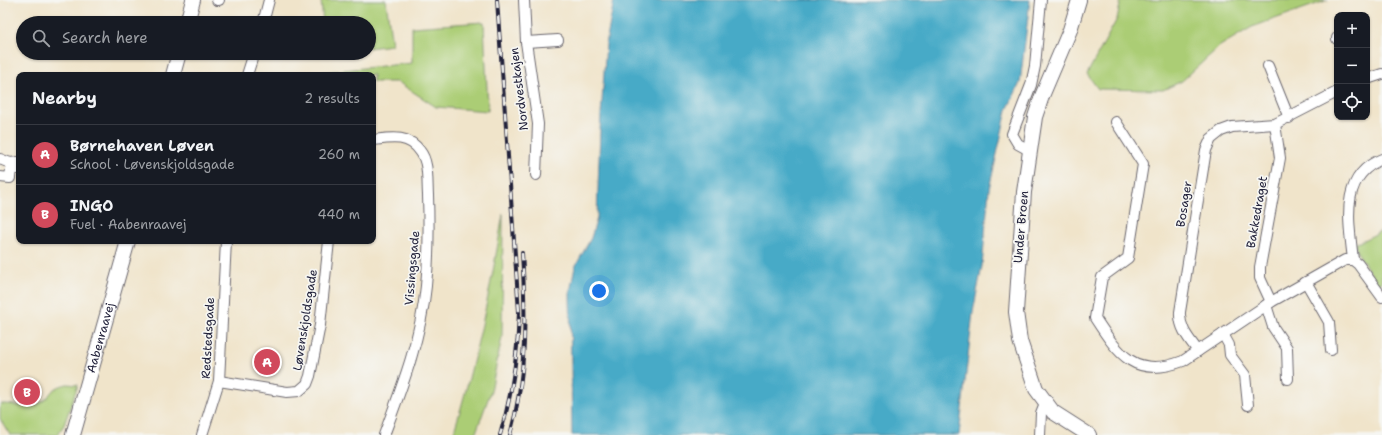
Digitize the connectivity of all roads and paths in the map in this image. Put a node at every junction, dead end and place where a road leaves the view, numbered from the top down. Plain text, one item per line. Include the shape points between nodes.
1 (193, 0) edge
2 (269, 0) edge
3 (524, 0) edge
4 (1041, 0) edge
5 (1079, 0) edge
6 (189, 16) edge
7 (265, 16) edge
8 (558, 40) dead end
9 (526, 42) junction
10 (177, 60) edge
11 (252, 60) edge
12 (1268, 66) dead end
13 (174, 72) edge
14 (248, 72) edge
15 (1382, 74) edge
16 (1370, 78) edge
17 (1334, 94) edge
18 (1289, 118) junction
19 (1116, 122) dead end
20 (1275, 124) junction
21 (376, 140) edge
22 (1029, 150) junction
23 (0, 159) edge
24 (1382, 159) edge
25 (16, 162) edge
26 (16, 169) edge
27 (536, 175) dead end
28 (0, 177) edge
29 (127, 244) edge
30 (226, 244) edge
31 (329, 244) edge
32 (1353, 260) junction
33 (1306, 282) junction
34 (1382, 296) edge
35 (1269, 303) junction
36 (1223, 334) junction
37 (1330, 350) dead end
38 (1198, 351) junction
39 (1288, 379) dead end
40 (219, 381) junction
41 (1045, 403) junction
42 (1248, 405) dead end
43 (74, 435) edge
44 (202, 435) edge
45 (384, 435) edge
46 (1040, 435) edge
47 (1089, 435) edge

1 - 6 street
2 - 7 street
3 - 9 street, Nordvestkajen
4 - 22 street via 1031,85 1012,134 1018,144
5 - 22 street, Under Broen via 1070,30 1042,96
8 - 9 street
9 - 27 street, Nordvestkajen via 538,124
10 - 13 street
11 - 14 street
12 - 18 street
15 - 16 street
17 - 18 street, Bosager
18 - 20 street, Bosager
19 - 38 street via 1143,164 1128,258 1102,277 1095,318 1111,343 1131,362 1153,368 1170,366 1183,362
20 - 35 street, Bakkedraget via 1280,158 1260,266 1260,278
20 - 38 street, Bosager via 1232,127 1221,131 1211,139 1206,150 1179,320
21 - 45 street, Vissingsgade via 394,137 405,139 413,143 425,159 429,227 426,286 419,325 404,383
22 - 41 street, Under Broen via 1016,312 1025,361 1036,389
23 - 25 street
24 - 32 street via 1362,171 1352,190 1350,218
26 - 28 street via 11,169 10,178
29 - 43 street, Aabenraavej
30 - 40 street, Redstedsgade
31 - 40 street, Løvenskjoldsgade via 320,325 307,384 298,391 287,392
32 - 33 street via 1345,260
32 - 34 street
33 - 35 street
33 - 37 street via 1329,322
35 - 36 street
35 - 39 street, Bakkedraget via 1273,327 1287,348
36 - 38 street
36 - 42 street via 1229,345 1230,355 1245,375
40 - 44 street, Redstedsgade
41 - 46 street via 1040,413
41 - 47 street, Under Broen via 1063,420

